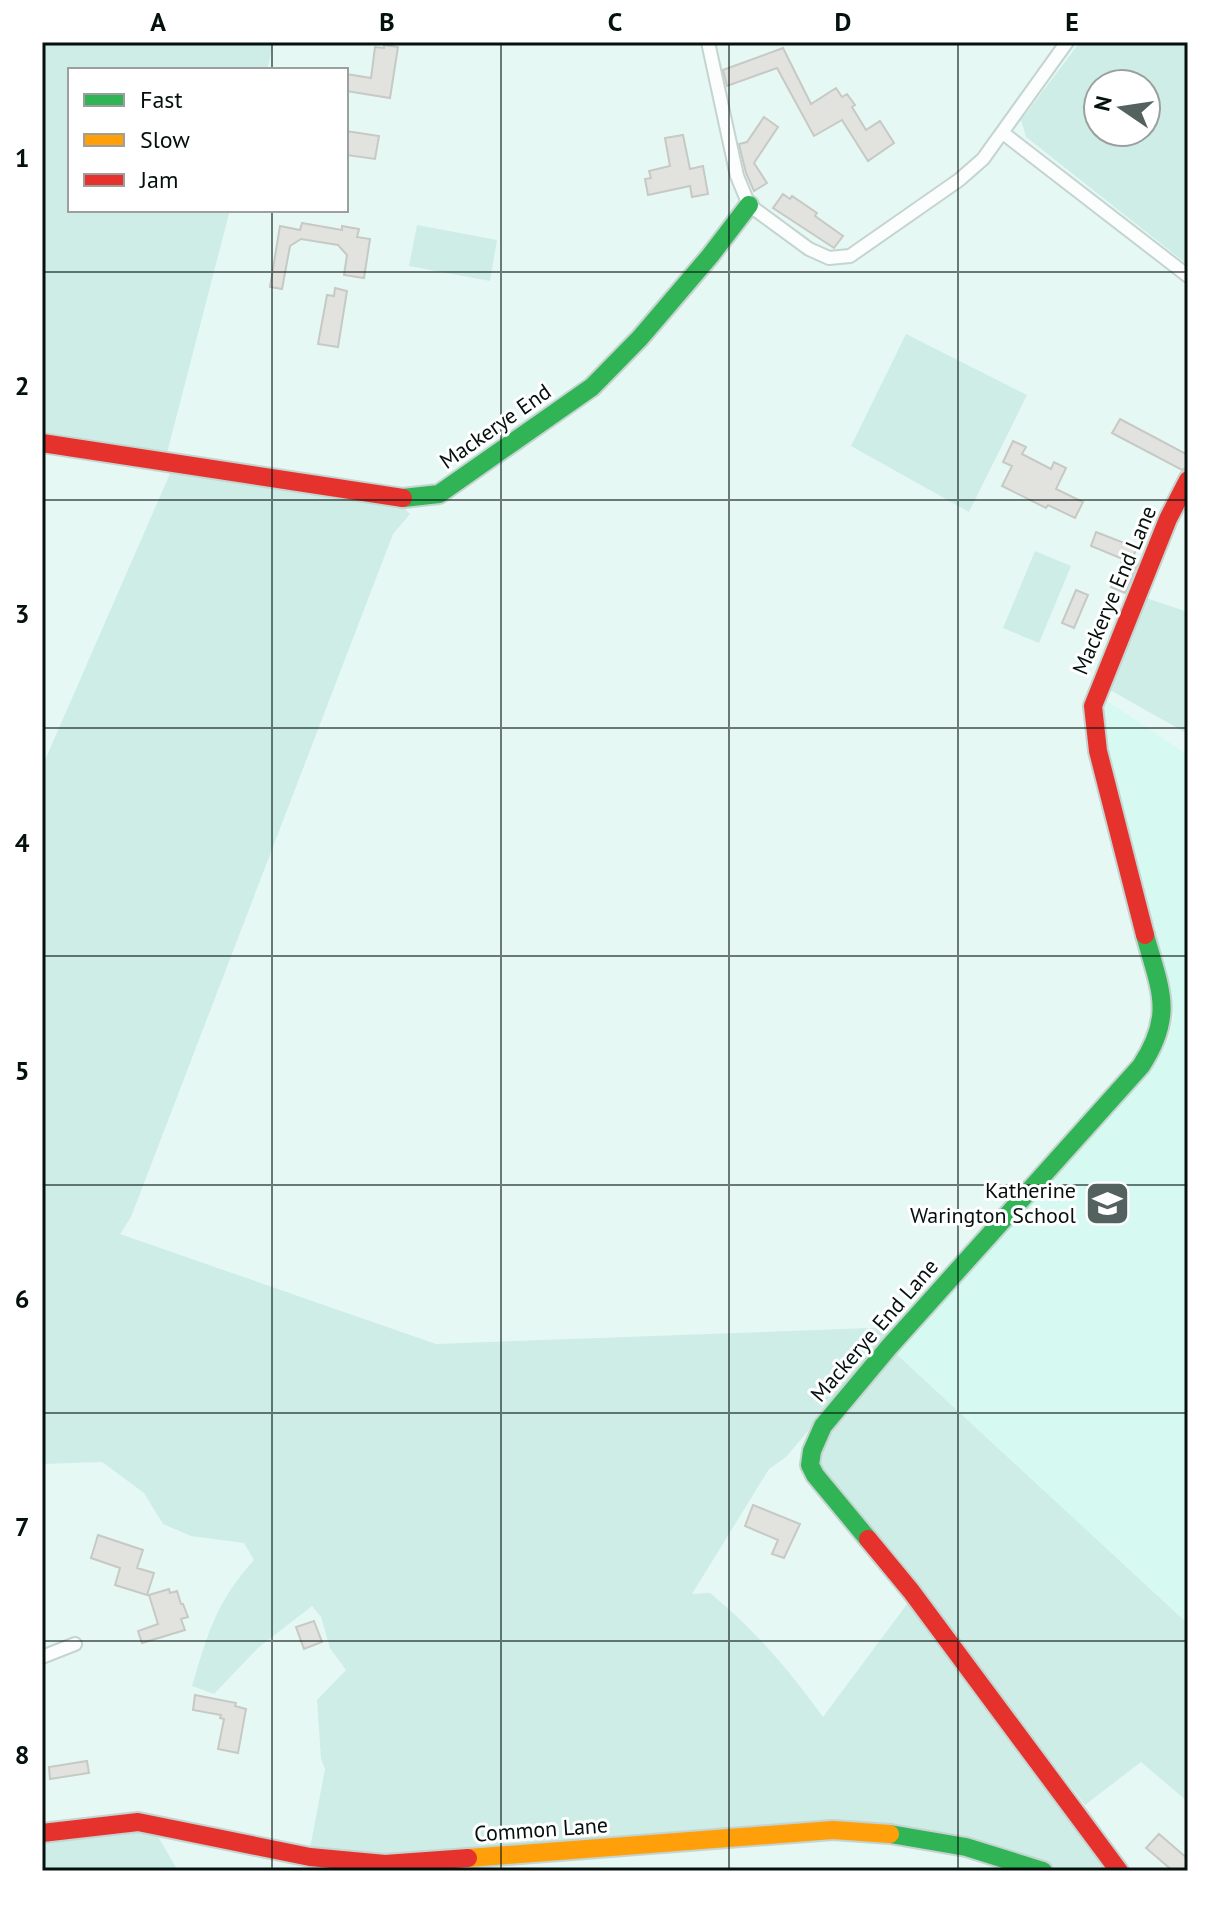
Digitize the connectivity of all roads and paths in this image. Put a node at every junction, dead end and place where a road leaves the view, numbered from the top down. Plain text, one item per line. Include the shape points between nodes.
1 (708, 42) edge
2 (1067, 42) edge
3 (1003, 133) junction
4 (749, 205) junction
5 (1188, 276) edge
6 (42, 443) edge
7 (1188, 480) edge
8 (75, 1644) dead end
9 (42, 1657) edge
10 (42, 1833) edge
11 (1043, 1871) edge
12 (1119, 1871) edge

1 - 4 street via 737,176
2 - 3 street
3 - 4 street via 959,180 850,256 829,258 809,249
3 - 5 street
4 - 6 street, Mackerye End via 640,338 592,387 439,494 410,499
7 - 12 street, Mackerye End Lane via 1093,706 1098,751 1163,1003 1157,1042 1135,1075 823,1426 810,1465 911,1591
8 - 9 street
10 - 11 street, Common Lane via 138,1822 310,1857 385,1864 866,1831 931,1838

